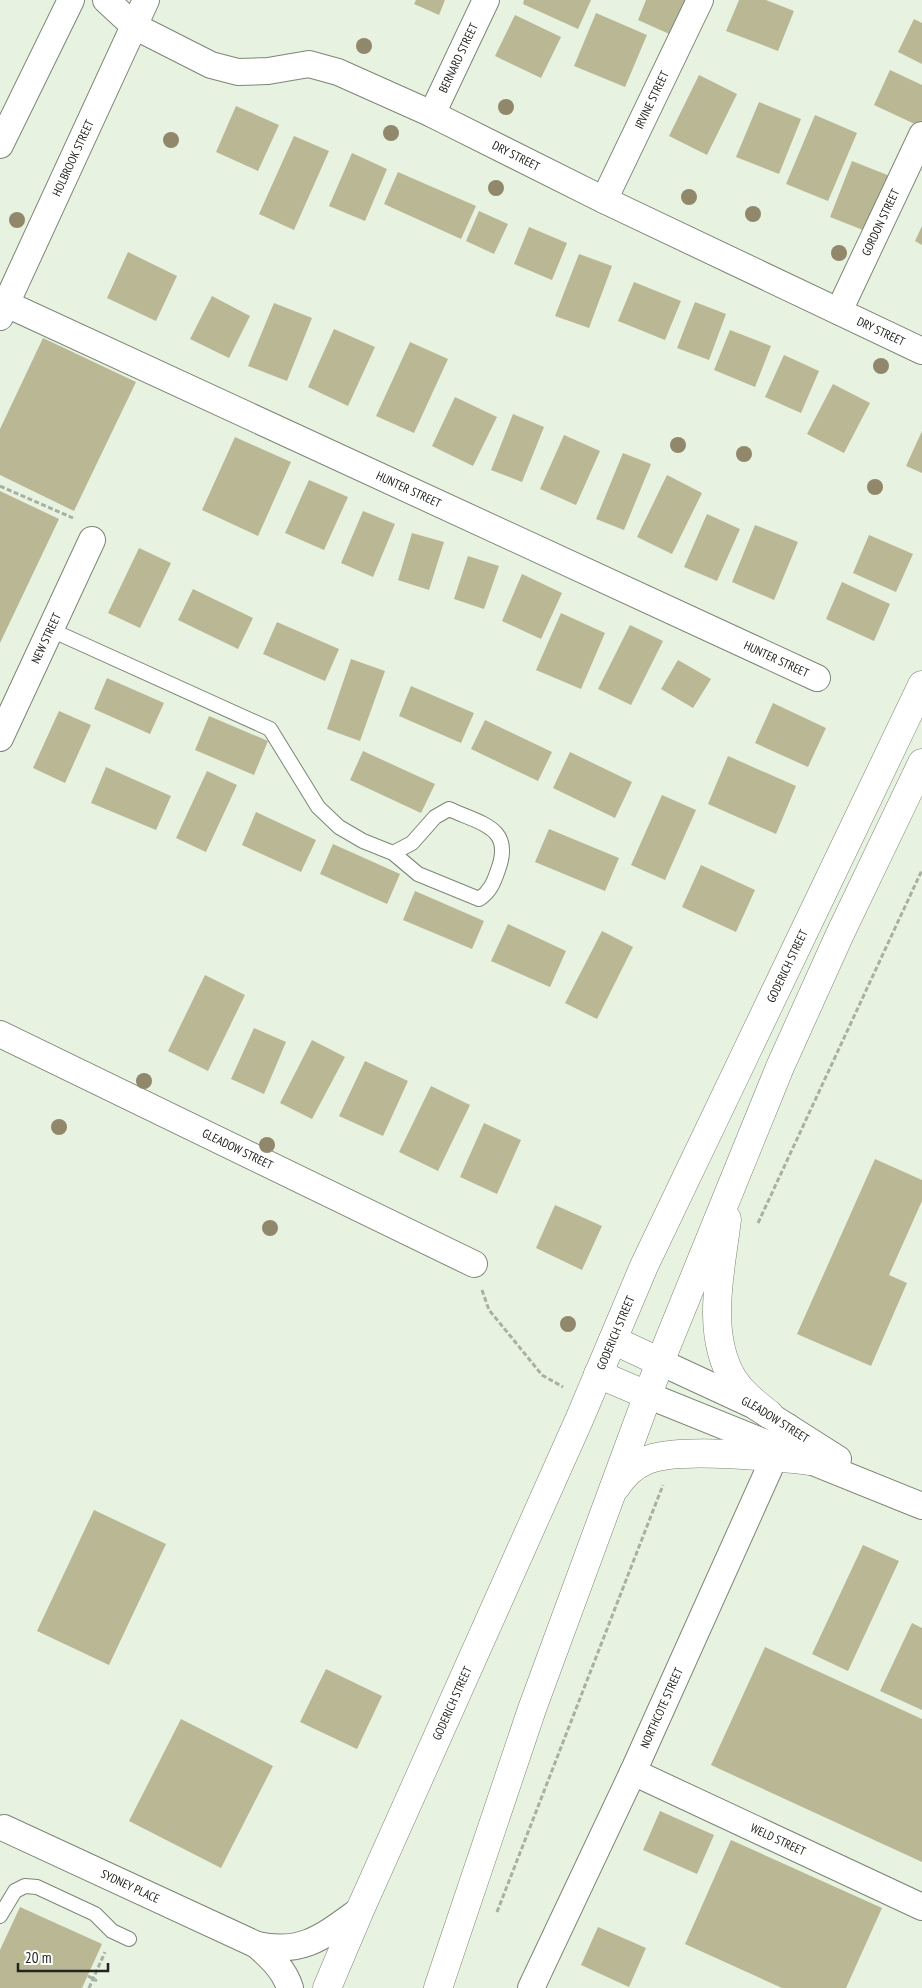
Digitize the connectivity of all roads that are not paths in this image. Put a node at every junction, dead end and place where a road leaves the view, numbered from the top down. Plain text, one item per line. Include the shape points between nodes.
1 (71, 0) edge
2 (106, 0) edge
3 (146, 0) edge
4 (486, 0) edge
5 (700, 0) edge
6 (134, 26) junction
7 (432, 114) junction
8 (922, 136) edge
9 (0, 146) edge
10 (604, 200) junction
11 (2, 307) edge
12 (839, 311) junction
13 (922, 351) edge
14 (92, 540) road end
15 (49, 629) junction
16 (817, 678) dead end
17 (922, 685) edge
18 (0, 738) edge
19 (922, 763) edge
20 (393, 853) junction
21 (0, 1034) edge
22 (731, 1186) junction
23 (474, 1264) road end
24 (613, 1340) junction
25 (660, 1362) junction
26 (598, 1374) junction
27 (647, 1395) junction
28 (777, 1436) junction
29 (811, 1461) joint
30 (883, 1488) junction
31 (922, 1506) edge
32 (604, 1509) junction
33 (633, 1772) junction
34 (4, 1828) dead end
35 (922, 1907) edge
36 (360, 1910) junction
37 (0, 1916) edge
38 (129, 1939) dead end
39 (256, 1944) junction
40 (290, 1988) edge
41 (328, 1988) edge
42 (438, 1988) edge
43 (531, 1988) edge

1 - 9 street
2 - 6 street, DRY STREET
3 - 6 street, HOLBROOK STREET
4 - 7 street, BERNARD STREET
5 - 10 street, IRVINE STREET
6 - 7 street, DRY STREET via 211,65 238,72 309,64 338,72
6 - 11 street, HOLBROOK STREET
7 - 10 street, DRY STREET
8 - 12 street, GORDON STREET
10 - 12 street, DRY STREET
11 - 16 street, HUNTER STREET
12 - 13 street, DRY STREET
14 - 15 street, NEW STREET
15 - 18 street, NEW STREET
15 - 20 lane via 270,728 318,807 339,827
17 - 24 highway, GODERICH STREET via 644,1266
19 - 22 highway via 784,1058
20 - 20 lane via 412,843 435,817 449,809 493,830 502,839 504,855 488,893 479,899 418,874
21 - 23 street, GLEADOW STREET
22 - 25 highway
22 - 28 highway via 717,1318 720,1344 734,1379
24 - 25 highway
24 - 26 highway, GODERICH STREET
25 - 27 highway
25 - 28 street, GLEADOW STREET
26 - 27 highway
26 - 36 highway, GODERICH STREET
27 - 28 street, GLEADOW STREET
27 - 32 highway
28 - 29 highway
28 - 30 street, GLEADOW STREET
28 - 32 highway via 645,1460 626,1474
28 - 33 street, NORTHCOTE STREET
29 - 30 street, GLEADOW STREET
30 - 31 street, GLEADOW STREET
32 - 42 highway via 532,1709
33 - 35 street, WELD STREET
33 - 43 street, NORTHCOTE STREET
34 - 39 street, SYDNEY PLACE
36 - 39 street, SYDNEY PLACE via 319,1939 300,1947
36 - 41 highway, GODERICH STREET
37 - 38 lane via 15,1891 24,1886 37,1887 95,1914 112,1930
39 - 40 street, SYDNEY PLACE via 286,1975

